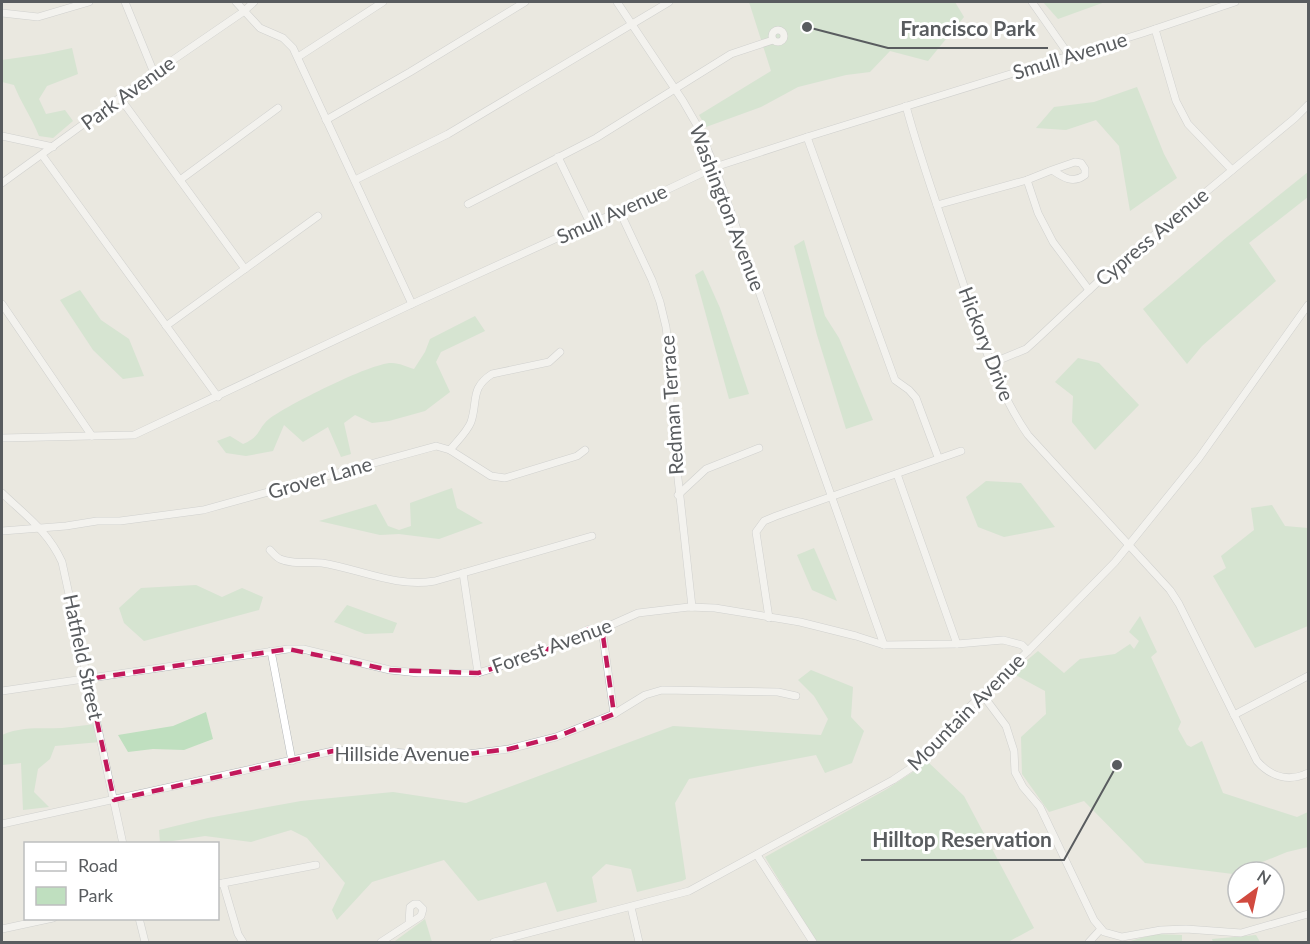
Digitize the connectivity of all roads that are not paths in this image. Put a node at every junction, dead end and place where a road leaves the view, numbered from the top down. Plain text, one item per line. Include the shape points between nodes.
1 (89, 2) edge
2 (125, 2) edge
3 (236, 2) edge
4 (255, 2) edge
5 (383, 2) edge
6 (525, 2) edge
7 (617, 2) edge
8 (669, 2) edge
9 (1032, 2) edge
10 (1235, 2) edge
11 (243, 12) junction
12 (2, 13) edge
13 (632, 23) junction
14 (1155, 29) junction
15 (773, 40) dead end
16 (1069, 55) junction
17 (298, 57) junction
18 (154, 73) junction
19 (675, 89) junction
20 (120, 98) junction
21 (1308, 105) edge
22 (906, 106) junction
23 (278, 108) dead end
24 (326, 120) junction
25 (2, 136) edge
26 (807, 137) junction
27 (53, 147) junction
28 (42, 155) junction
29 (558, 157) junction
30 (715, 168) junction
31 (1052, 170) dead end
32 (1232, 170) junction
33 (180, 180) junction
34 (354, 180) junction
35 (1027, 180) junction
36 (2, 183) edge
37 (468, 204) dead end
38 (937, 205) junction
39 (620, 212) junction
40 (318, 216) dead end
41 (590, 223) junction
42 (245, 269) junction
43 (1089, 290) junction
44 (2, 304) edge
45 (412, 304) junction
46 (1308, 305) edge
47 (166, 326) junction
48 (560, 352) dead end
49 (992, 363) junction
50 (218, 397) junction
51 (92, 436) junction
52 (2, 438) edge
53 (759, 448) dead end
54 (450, 450) junction
55 (585, 450) dead end
56 (961, 451) dead end
57 (938, 457) junction
58 (897, 474) junction
59 (2, 493) edge
60 (678, 495) junction
61 (832, 495) junction
62 (41, 528) junction
63 (2, 531) edge
64 (592, 536) dead end
65 (1128, 546) junction
66 (270, 550) dead end
67 (463, 573) junction
68 (692, 607) junction
69 (770, 618) junction
70 (603, 628) junction
71 (957, 644) junction
72 (885, 645) junction
73 (271, 651) junction
74 (1028, 651) junction
75 (478, 673) junction
76 (1308, 676) edge
77 (88, 679) junction
78 (2, 691) edge
79 (982, 694) junction
80 (796, 696) dead end
81 (614, 714) junction
82 (1234, 715) junction
83 (292, 761) junction
84 (1308, 773) edge
85 (114, 800) junction
86 (2, 824) edge
87 (123, 842) edge
88 (757, 855) junction
89 (316, 865) dead end
90 (220, 884) edge
91 (631, 907) junction
92 (1308, 914) edge
93 (43, 920) edge
94 (140, 920) edge
95 (409, 923) dead end
96 (2, 929) edge
97 (1101, 929) junction
98 (504, 941) edge
99 (145, 942) edge
100 (243, 942) edge
101 (381, 942) edge
102 (494, 942) edge
103 (639, 942) edge
104 (813, 942) edge
105 (1089, 942) edge

1 - 12 street via 38,17
2 - 18 street
3 - 11 street
4 - 11 street, Park Avenue
5 - 17 street
6 - 24 street
7 - 13 street, Washington Avenue
8 - 13 street
9 - 16 street
10 - 14 street, Smull Avenue
11 - 17 street via 260,28 287,41
11 - 18 street, Park Avenue
13 - 19 street, Washington Avenue
13 - 34 street via 448,134
14 - 16 street, Smull Avenue
14 - 32 street via 1176,101 1188,124
15 - 19 street via 731,54
16 - 22 street, Smull Avenue
17 - 24 street
18 - 20 street, Park Avenue
19 - 29 street
19 - 30 street, Washington Avenue via 698,127
20 - 27 street, Park Avenue
20 - 33 street
21 - 32 street, Cypress Avenue
22 - 26 street, Smull Avenue
22 - 38 street, Hickory Drive
23 - 33 street
24 - 34 street
25 - 27 street
26 - 30 street, Smull Avenue
26 - 57 street via 896,380 916,398
27 - 28 street, Park Avenue
28 - 36 street, Park Avenue
28 - 47 street
29 - 37 street
29 - 41 street
30 - 39 street, Smull Avenue
30 - 61 street, Washington Avenue
31 - 35 street
32 - 43 street, Cypress Avenue
33 - 42 street
34 - 45 street
35 - 38 street
35 - 43 street via 1053,242
38 - 49 street, Hickory Drive
39 - 41 street, Smull Avenue
39 - 60 street, Redman Terrace via 652,280 666,327
40 - 42 street
41 - 45 street, Smull Avenue
42 - 47 street
43 - 49 street, Cypress Avenue via 1026,348
44 - 51 street
45 - 50 street, Smull Avenue
46 - 65 street, Mountain Avenue via 1199,458
47 - 50 street
48 - 54 street via 549,362 486,378 476,392 471,421
49 - 65 street, Hickory Drive via 1012,411 1028,435
50 - 51 street, Smull Avenue via 135,435
51 - 52 street, Smull Avenue
53 - 60 street via 706,469
54 - 55 street via 481,471 505,478 577,456
54 - 62 street, Grover Lane via 427,447 203,510
56 - 57 street
57 - 58 street
58 - 61 street
58 - 71 street
59 - 62 street, Hatfield Street
60 - 68 street, Redman Terrace
61 - 69 street via 764,521 756,532
61 - 72 street, Washington Avenue
62 - 63 street, Grover Lane
62 - 77 street, Hatfield Street via 65,571
64 - 67 street
65 - 74 street, Mountain Avenue
65 - 82 street, Hickory Drive via 1179,604
66 - 67 street via 292,562 322,563 406,583
67 - 75 street
68 - 69 street, Forest Avenue
68 - 70 street, Forest Avenue via 638,613
69 - 72 street, Forest Avenue
70 - 75 street, Forest Avenue via 589,629 534,656
70 - 81 street
71 - 72 street, Forest Avenue
71 - 74 street, Forest Avenue via 1003,640 1022,645
73 - 75 street, Forest Avenue via 303,649 390,670
73 - 77 street, Forest Avenue
73 - 83 street
74 - 79 street, Mountain Avenue
76 - 82 street
77 - 78 street, Forest Avenue
77 - 85 street, Hatfield Street
79 - 88 street, Mountain Avenue via 928,753 902,775
79 - 97 street via 1006,726 1014,751 1015,772 1040,807
80 - 81 street, Hillside Avenue via 778,692 662,690 645,695
81 - 83 street, Hillside Avenue via 556,737 479,754 358,750 333,751
82 - 84 street, Hickory Drive via 1263,768 1288,778
83 - 85 street, Hillside Avenue
85 - 86 street, Hillside Avenue
85 - 87 street, Hatfield Street
88 - 91 street, Mountain Avenue via 690,891
88 - 104 street
89 - 90 street
90 - 100 street
91 - 98 street, Mountain Avenue
91 - 103 street
92 - 97 street via 1241,933 1186,929 1122,937
93 - 96 street
94 - 99 street
95 - 101 street
97 - 105 street
98 - 102 street, Mountain Avenue

